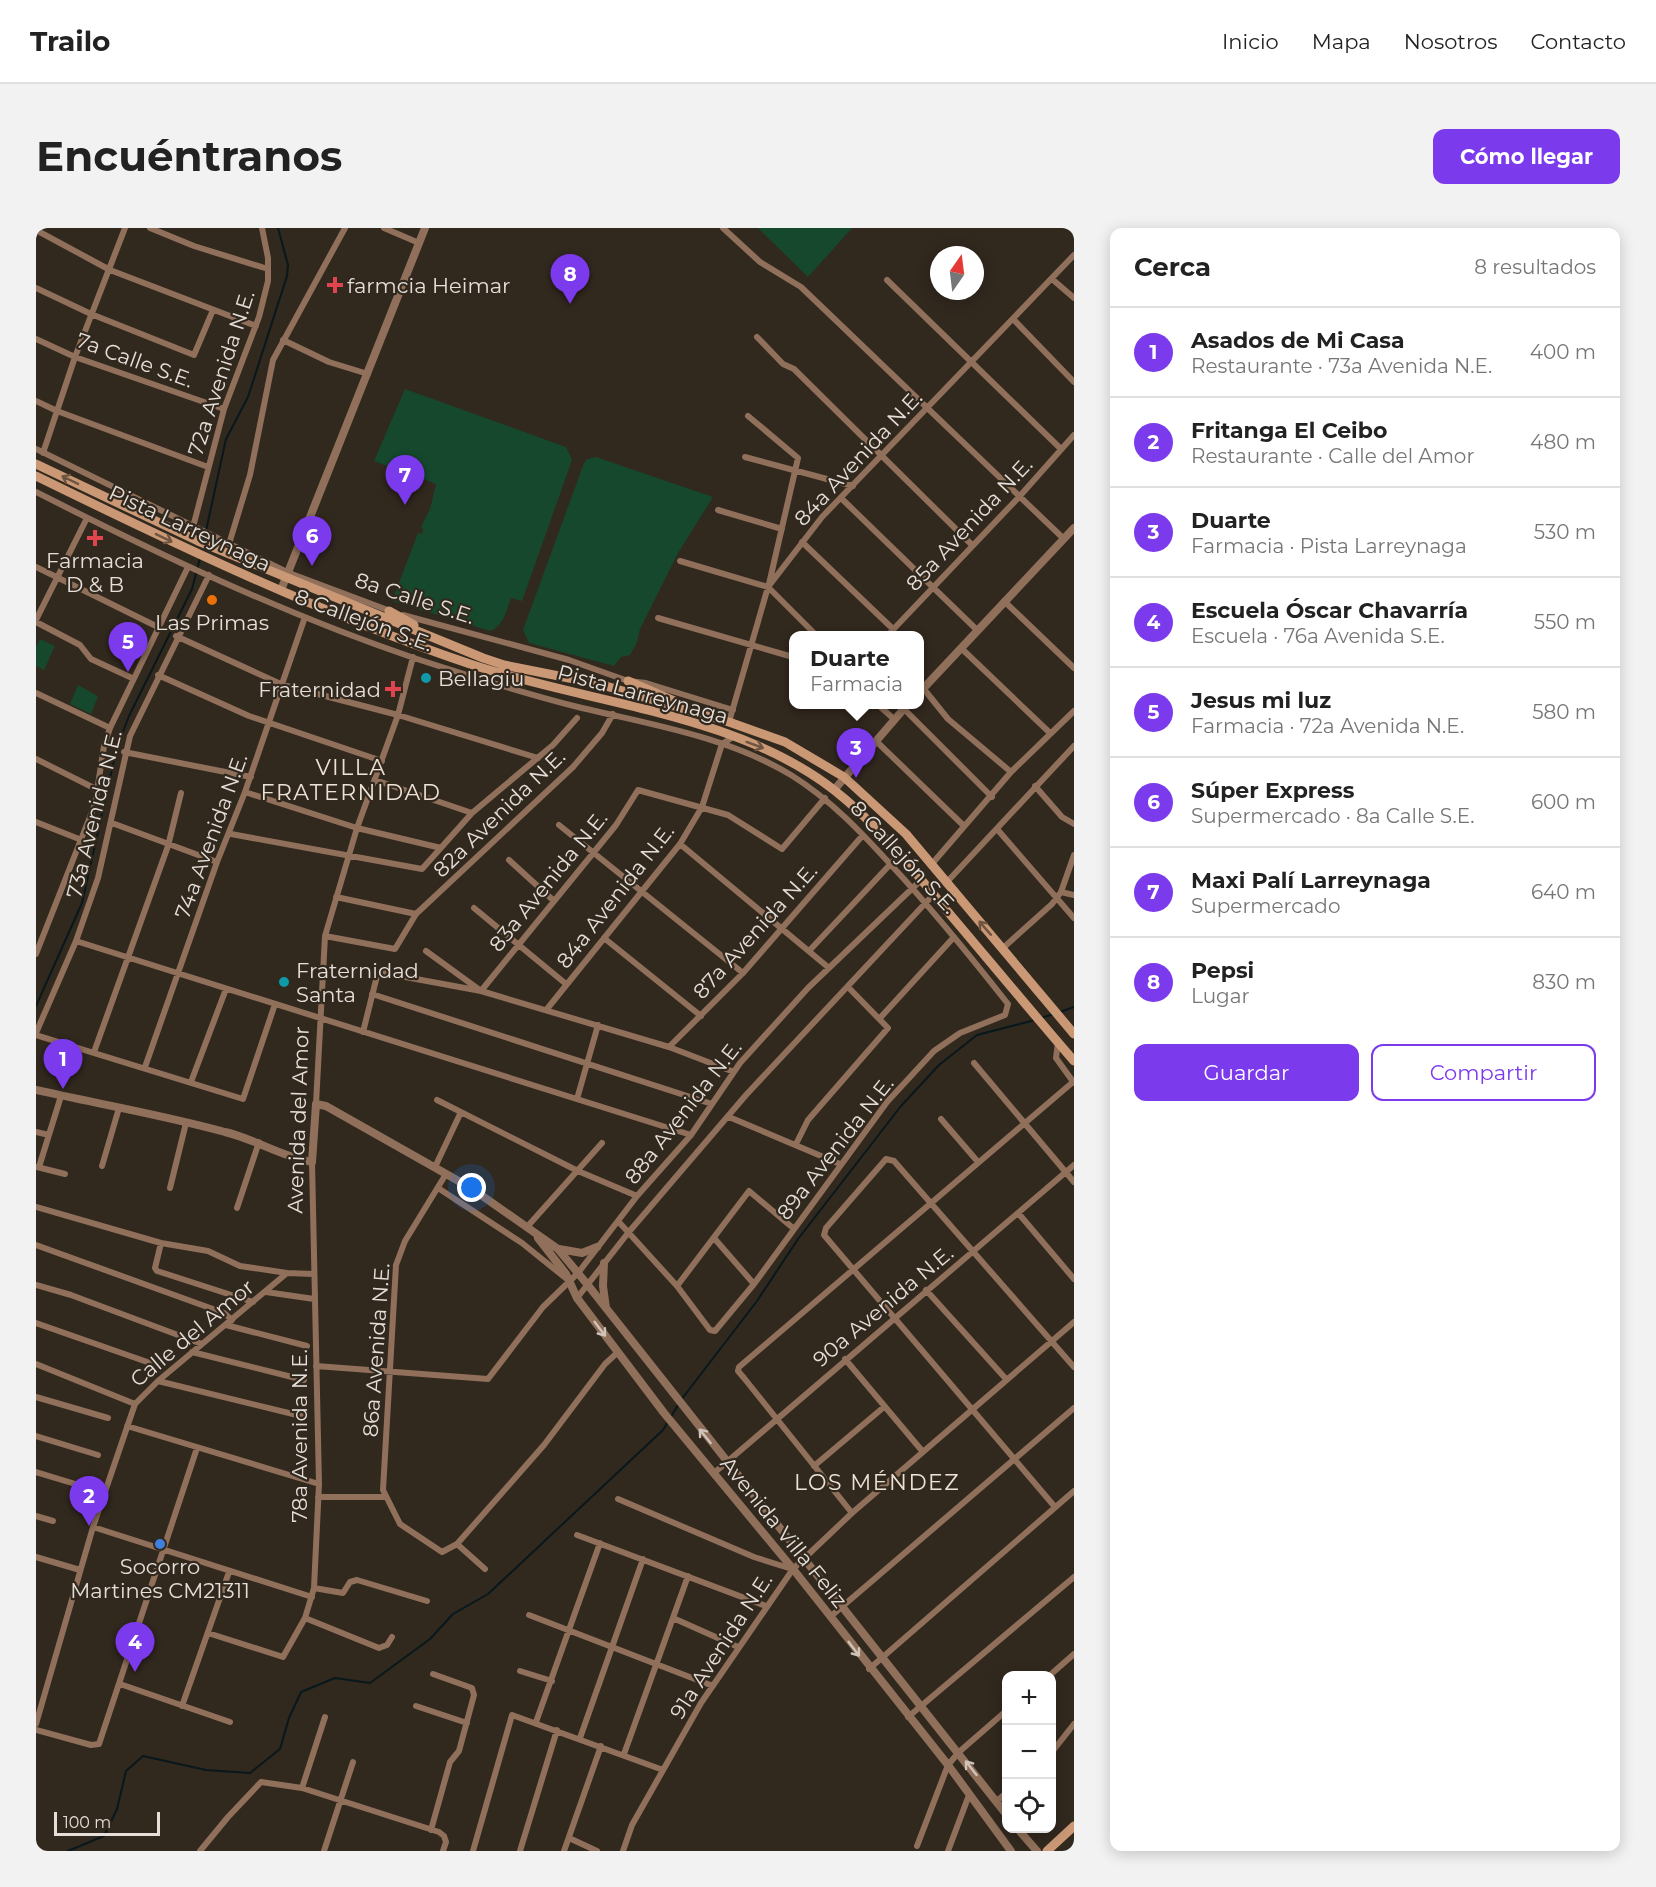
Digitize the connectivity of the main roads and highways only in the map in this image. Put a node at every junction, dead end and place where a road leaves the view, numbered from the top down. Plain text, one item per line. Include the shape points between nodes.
1 (36, 464) edge
2 (36, 476) edge
3 (389, 611) road end
4 (442, 641) junction
5 (628, 681) road end
6 (698, 712) junction
7 (906, 862) junction
8 (931, 865) junction
9 (979, 949) junction
10 (997, 972) junction
11 (988, 978) road end
12 (1029, 978) junction
13 (1072, 1032) edge
14 (1058, 1042) junction
15 (1074, 1061) edge
16 (1074, 1826) edge
17 (1047, 1851) edge

4 -> 1 main road, Pista Larreynaga via 209,546
2 -> 7 main road, Pista Larreynaga via 206,558 474,666 733,737 782,757 834,790
3 - 4 main road
4 - 6 main road, Pista Larreynaga via 499,664 599,684
5 - 6 main road
6 - 8 main road, Pista Larreynaga via 785,742 844,777 906,834
7 - 8 main road via 915,858
7 - 9 main road, Pista Larreynaga
12 -> 8 main road, Pista Larreynaga
9 - 10 main road, Pista Larreynaga
9 - 12 main road via 1012,984 1018,986
10 - 11 main road
10 - 14 main road, Pista Larreynaga
12 - 13 main road, Pista Larreynaga
13 - 14 main road
14 - 15 main road, Pista Larreynaga
16 - 17 main road

